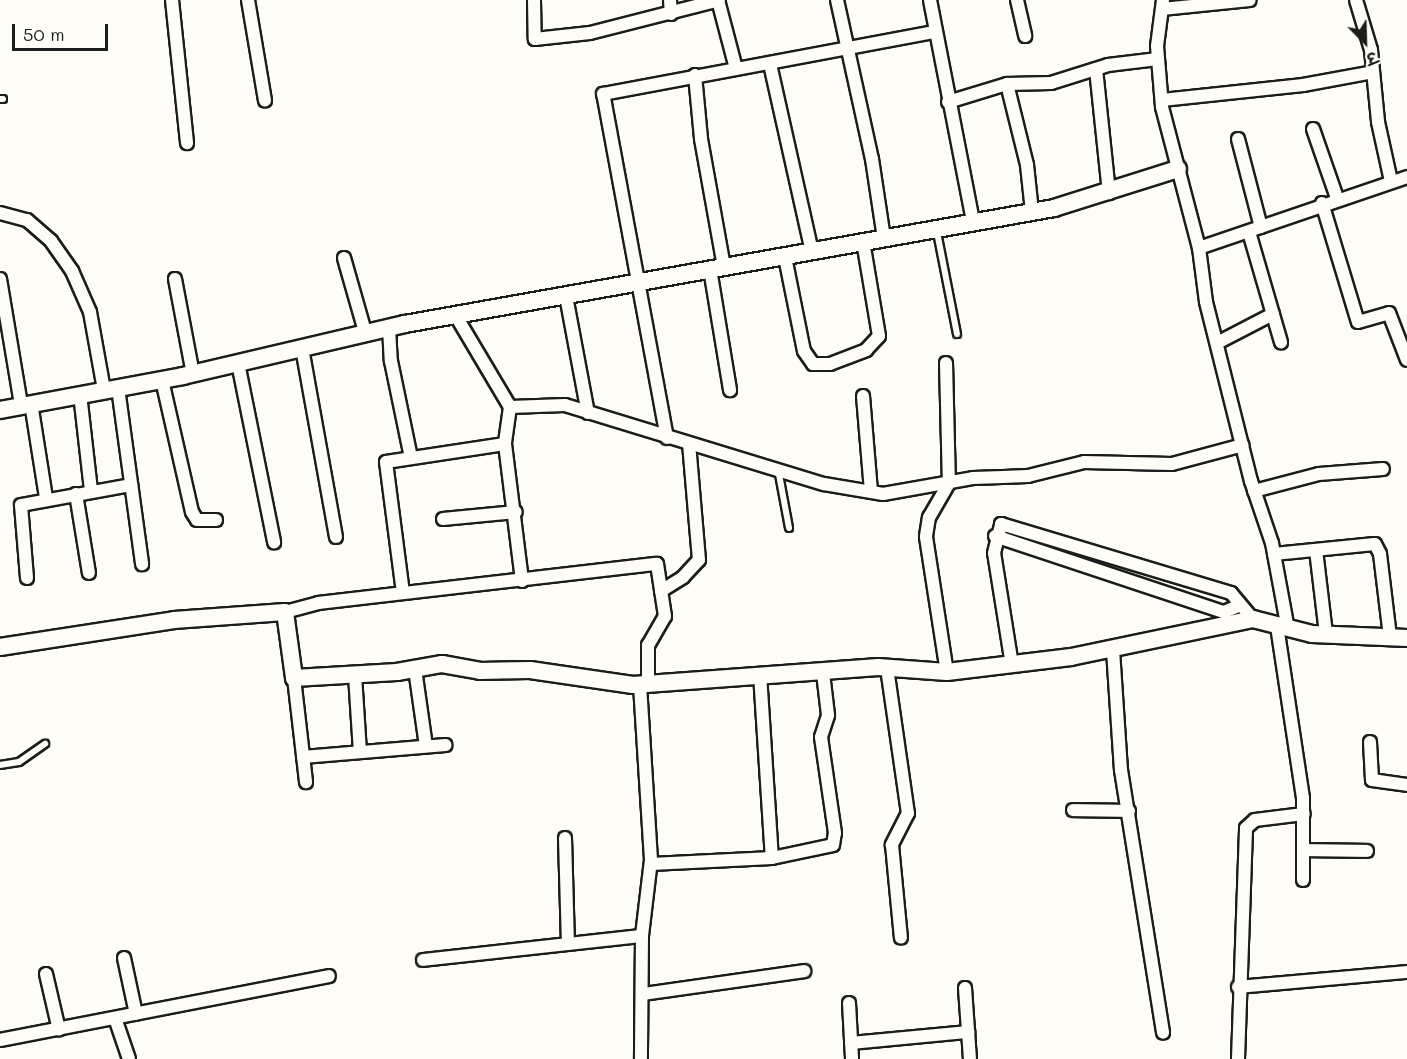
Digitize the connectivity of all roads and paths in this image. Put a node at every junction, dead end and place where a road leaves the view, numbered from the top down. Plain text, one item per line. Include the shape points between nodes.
1 (172, 0) edge
2 (248, 0) edge
3 (534, 0) edge
4 (670, 0) edge
5 (837, 0) edge
6 (930, 0) edge
7 (1017, 0) edge
8 (1250, 0) edge
9 (1356, 0) edge
10 (719, 2) edge
11 (1163, 5) edge
12 (671, 14) junction
13 (935, 32) junction
14 (1025, 36) dead end
15 (846, 48) junction
16 (1158, 59) junction
17 (770, 64) junction
18 (736, 69) junction
19 (1096, 69) junction
20 (1373, 72) junction
21 (695, 75) junction
22 (1007, 84) junction
23 (1162, 100) junction
24 (265, 101) dead end
25 (948, 102) junction
26 (1313, 129) dead end
27 (1238, 139) dead end
28 (188, 143) dead end
29 (1178, 169) junction
30 (1407, 177) edge
31 (1391, 181) junction
32 (1109, 193) junction
33 (1336, 198) junction
34 (1322, 203) junction
35 (1032, 212) junction
36 (0, 213) edge
37 (973, 222) junction
38 (1255, 229) junction
39 (936, 230) junction
40 (884, 238) junction
41 (863, 241) junction
42 (1199, 248) junction
43 (812, 252) junction
44 (785, 256) junction
45 (344, 258) dead end
46 (717, 268) junction
47 (0, 279) edge
48 (175, 279) dead end
49 (638, 282) junction
50 (566, 296) junction
51 (1273, 314) junction
52 (456, 316) junction
53 (389, 327) junction
54 (957, 334) dead end
55 (366, 335) junction
56 (1281, 342) dead end
57 (1217, 343) junction
58 (302, 348) junction
59 (1407, 360) edge
60 (238, 363) junction
61 (946, 363) dead end
62 (193, 374) junction
63 (162, 380) junction
64 (111, 389) junction
65 (730, 390) dead end
66 (80, 394) junction
67 (863, 396) dead end
68 (26, 404) junction
69 (510, 407) junction
70 (0, 410) edge
71 (588, 413) junction
72 (667, 438) junction
73 (689, 443) junction
74 (505, 444) junction
75 (1243, 446) junction
76 (411, 458) junction
77 (778, 468) junction
78 (1383, 469) dead end
79 (949, 483) junction
80 (131, 485) junction
81 (91, 491) junction
82 (1254, 491) junction
83 (872, 492) junction
84 (76, 494) junction
85 (46, 498) junction
86 (516, 512) junction
87 (443, 519) dead end
88 (216, 520) dead end
89 (789, 528) dead end
90 (995, 536) junction
91 (336, 537) dead end
92 (274, 542) dead end
93 (1316, 550) junction
94 (1274, 554) junction
95 (1118, 558) junction
96 (142, 564) dead end
97 (89, 573) dead end
98 (1113, 576) junction
99 (27, 578) dead end
100 (522, 581) junction
101 (661, 591) junction
102 (403, 593) junction
103 (1238, 606) junction
104 (285, 612) junction
105 (1253, 619) junction
106 (1283, 627) junction
107 (1326, 634) junction
108 (1399, 638) edge
109 (0, 647) edge
110 (1113, 650) junction
111 (1012, 665) junction
112 (887, 668) junction
113 (415, 669) junction
114 (947, 672) junction
115 (823, 673) junction
116 (760, 674) junction
117 (355, 675) junction
118 (294, 678) junction
119 (644, 685) junction
120 (1370, 742) dead end
121 (45, 744) dead end
122 (445, 745) dead end
123 (426, 746) junction
124 (360, 752) junction
125 (303, 757) junction
126 (0, 765) edge
127 (306, 782) dead end
128 (1407, 785) edge
129 (1073, 810) dead end
130 (1129, 811) junction
131 (1304, 814) junction
132 (565, 837) dead end
133 (1306, 850) junction
134 (1366, 851) dead end
135 (772, 858) junction
136 (651, 864) junction
137 (1303, 880) dead end
138 (642, 936) junction
139 (901, 938) dead end
140 (567, 944) junction
141 (124, 958) dead end
142 (423, 960) dead end
143 (804, 971) dead end
144 (1407, 972) edge
145 (46, 974) dead end
146 (329, 976) dead end
147 (1238, 987) junction
148 (965, 988) dead end
149 (643, 994) junction
150 (849, 1003) dead end
151 (136, 1014) junction
152 (115, 1018) junction
153 (59, 1030) junction
154 (968, 1032) junction
155 (1163, 1033) dead end
156 (0, 1040) edge
157 (851, 1043) junction
158 (129, 1059) edge
159 (641, 1059) edge
160 (852, 1059) edge
161 (970, 1059) edge
162 (1238, 1059) edge

1 - 28 street
2 - 24 street
3 - 12 street via 535,39 590,33
4 - 12 street
5 - 15 street
6 - 13 street
7 - 14 street
8 - 11 street
9 - 20 street
10 - 12 street
10 - 18 street
11 - 16 street
13 - 15 street
13 - 25 street
15 - 17 street
15 - 40 street via 872,159
16 - 19 street
16 - 23 street
17 - 18 street
17 - 43 street
18 - 21 street
19 - 22 street via 1051,83
19 - 32 street
20 - 23 street via 1303,85
20 - 31 street
21 - 46 street
21 - 49 street via 603,94
22 - 25 street
22 - 35 street via 1027,165
23 - 29 street
25 - 37 street
26 - 33 street
27 - 38 street
29 - 32 street
29 - 42 street
30 - 31 street
31 - 33 street
32 - 35 street
33 - 34 street
34 - 38 street
34 - 59 street via 1358,322 1389,313
35 - 37 street
36 - 64 street via 27,220 51,241 72,271 90,312
37 - 39 street
38 - 42 street
38 - 51 street
39 - 40 street
39 - 54 lane
40 - 41 street
41 - 43 street
41 - 44 street via 879,336 866,350 830,364 813,364 804,351
42 - 57 street
43 - 44 street
44 - 46 street
45 - 55 street
46 - 49 street
46 - 65 street
47 - 68 street
48 - 62 street
49 - 50 street
49 - 72 street
50 - 52 street
50 - 71 street
51 - 56 street
51 - 57 street
52 - 53 street
52 - 69 street
53 - 55 street
53 - 76 street via 391,361
55 - 58 street
57 - 75 street
58 - 60 street
58 - 91 street
60 - 62 street
60 - 92 street
61 - 79 street
62 - 63 street
63 - 64 street
63 - 88 street via 192,512 197,519
64 - 66 street
64 - 80 street
66 - 68 street
66 - 81 street
67 - 83 street
68 - 70 street
68 - 85 street
69 - 71 street via 565,405
69 - 74 street
71 - 72 street
72 - 73 street
73 - 77 street
73 - 101 street via 699,560 683,577
74 - 76 street
74 - 86 street
75 - 79 street via 1172,464 1084,462 1028,477
75 - 82 street
76 - 102 street via 386,462
77 - 83 street
77 - 89 lane
78 - 82 street via 1326,473
79 - 83 street via 883,495
79 - 114 street via 929,518 926,537
80 - 81 street
80 - 96 street
81 - 84 street
82 - 94 street
84 - 85 street
84 - 97 street
85 - 99 street via 21,505
86 - 87 street
86 - 100 street
90 - 95 street via 998,526 1006,524
90 - 98 street
90 - 111 street
93 - 94 street
93 - 107 street
93 - 108 street via 1377,547
94 - 106 street
95 - 98 street
95 - 103 street via 1231,593
98 - 103 street via 1224,612
100 - 101 street via 657,564
100 - 102 street
101 - 119 street via 665,616 648,645
102 - 104 street
103 - 105 street
104 - 109 street via 174,620
104 - 118 street
105 - 106 street
105 - 110 street
106 - 107 street
106 - 131 street
107 - 108 street
110 - 111 street
110 - 130 street via 1118,743
111 - 114 street
112 - 114 street
112 - 115 street
112 - 139 street via 908,813 892,845
113 - 117 street
113 - 119 street via 442,664 480,671 530,670
113 - 123 street
115 - 116 street
115 - 135 street via 828,715 821,737 835,840 824,850
116 - 119 street
116 - 135 street
117 - 118 street
117 - 124 street
118 - 125 street
119 - 136 street
120 - 128 street via 1372,780
121 - 126 lane via 19,762
122 - 123 street
123 - 124 street
124 - 125 street
125 - 127 street
129 - 130 street
130 - 155 street
131 - 133 street
131 - 147 street via 1255,820 1246,828
132 - 140 street
133 - 134 street
133 - 137 street
135 - 136 street
136 - 138 street
138 - 140 street
138 - 149 street
140 - 142 street
141 - 151 street
143 - 149 street
144 - 147 street
145 - 153 street
146 - 151 street
147 - 162 street
148 - 154 street
149 - 159 street
150 - 157 street
151 - 152 street
152 - 153 street
152 - 158 street
153 - 156 street
154 - 157 street
154 - 161 street
157 - 160 street

